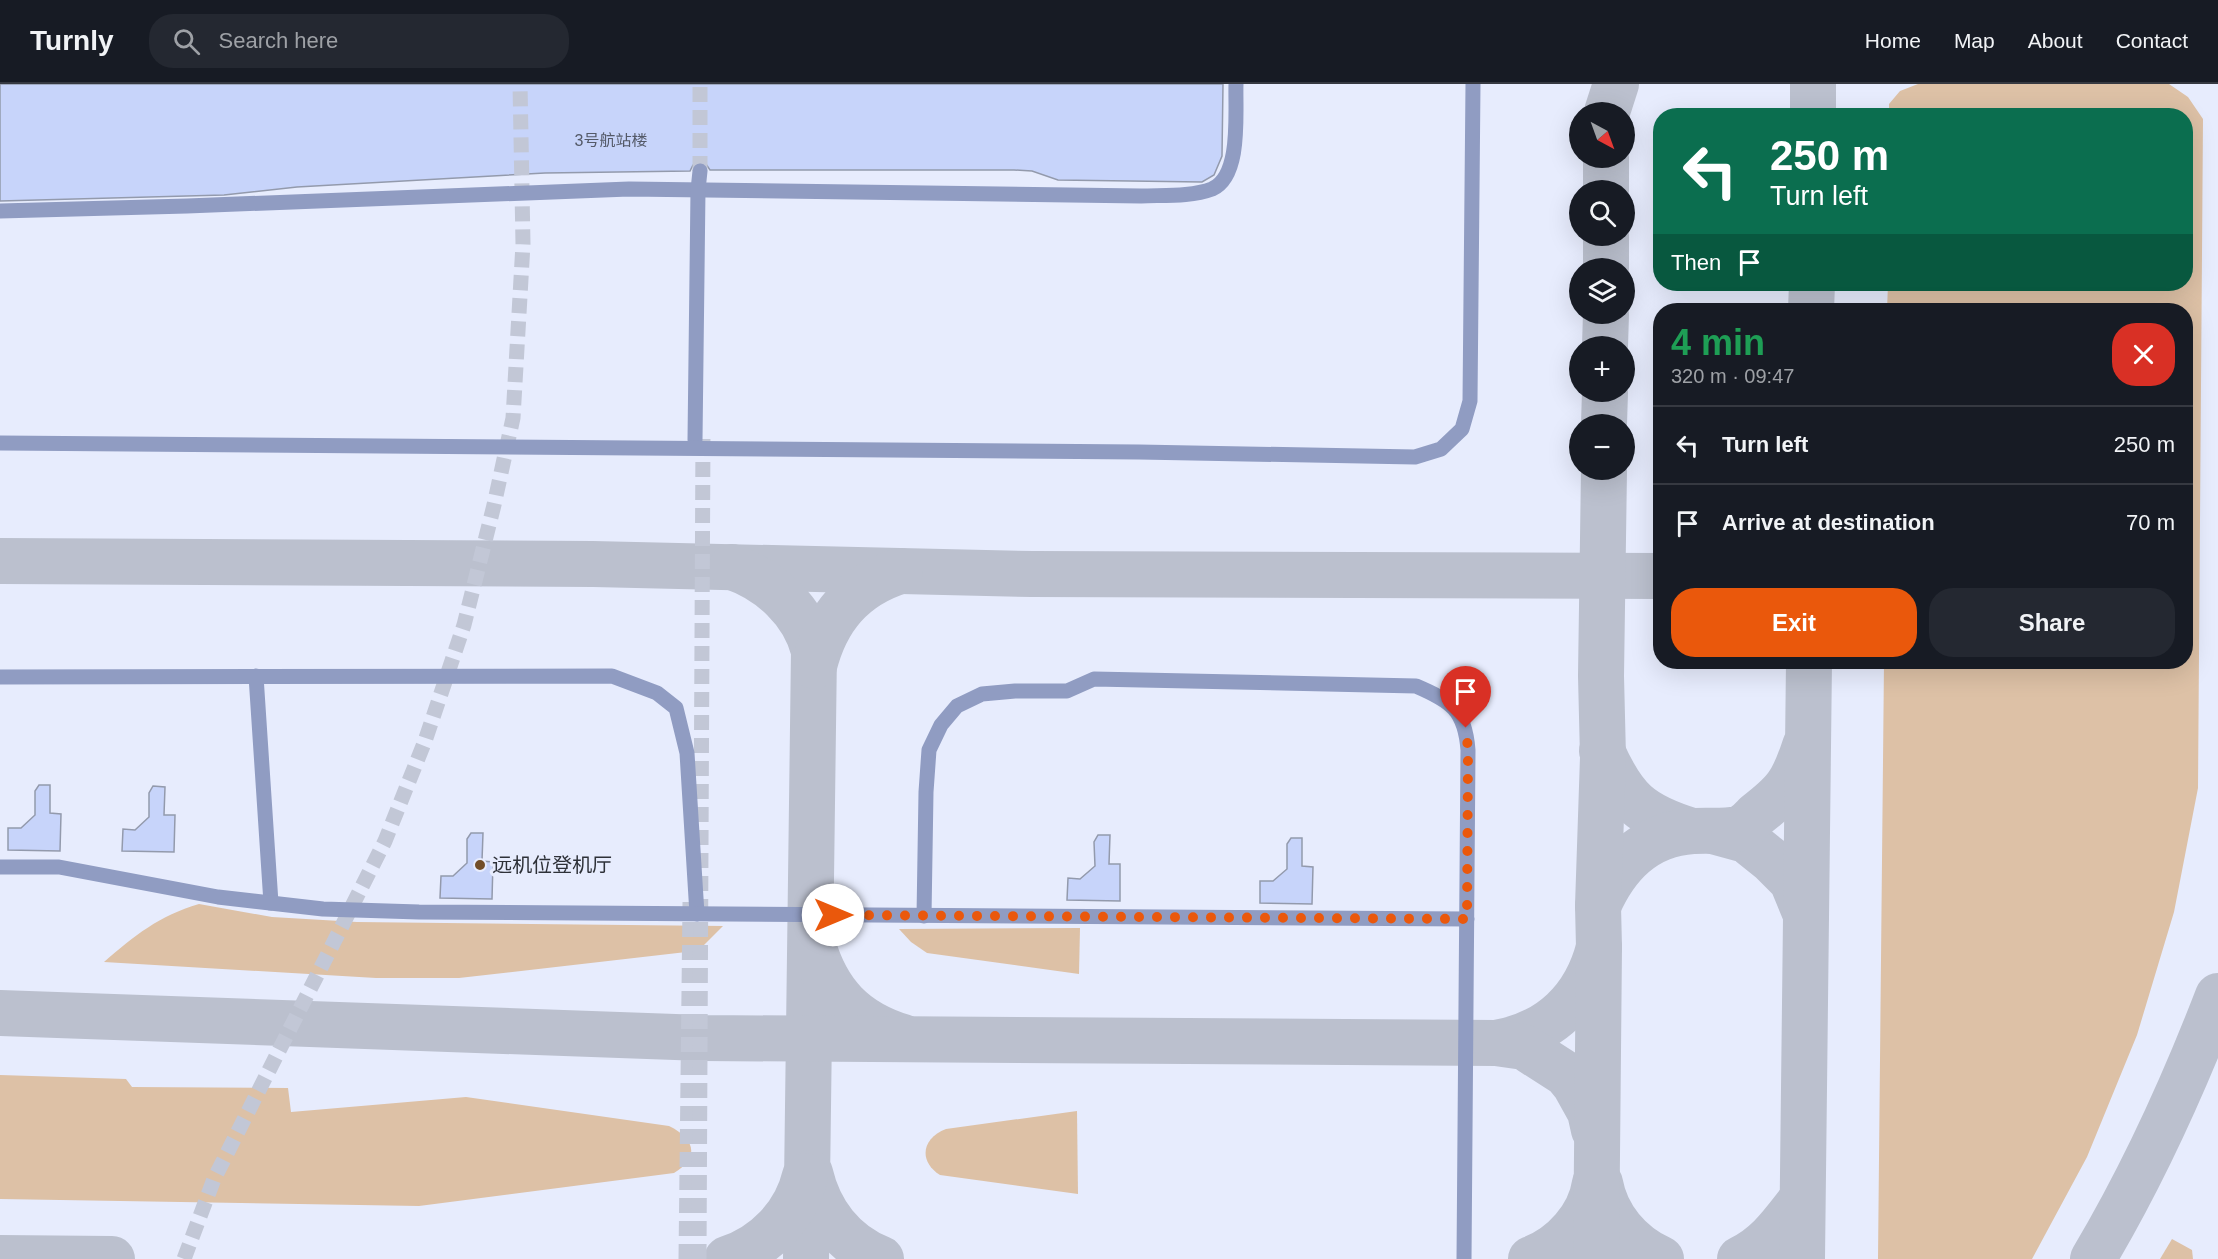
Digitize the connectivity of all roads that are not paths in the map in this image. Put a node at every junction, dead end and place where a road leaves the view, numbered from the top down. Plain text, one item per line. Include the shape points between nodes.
1 (1236, 84) edge
2 (1473, 84) edge
3 (700, 171) tunnel mouth
4 (701, 190) junction
5 (0, 211) edge
6 (699, 436) tunnel mouth
7 (0, 443) edge
8 (256, 676) junction
9 (0, 677) edge
10 (0, 867) edge
11 (272, 903) junction
12 (697, 914) junction
13 (924, 916) junction
14 (1467, 919) junction
15 (1464, 1259) edge

1 - 4 lane via 1234,157 1228,175 1213,188 1190,194
2 - 7 lane via 1470,401 1462,429 1441,449 1414,457
3 - 4 lane
4 - 5 lane via 628,189
4 - 6 lane
8 - 9 lane
8 - 11 lane
8 - 12 lane via 612,676 657,693 676,708 687,753
10 - 11 lane via 59,867 218,897
11 - 12 lane via 419,912
12 - 13 lane
13 - 14 lane
13 - 14 lane via 929,750 941,725 957,706 982,694 1067,691 1094,679 1416,686 1435,694 1455,708 1466,728
14 - 15 lane

